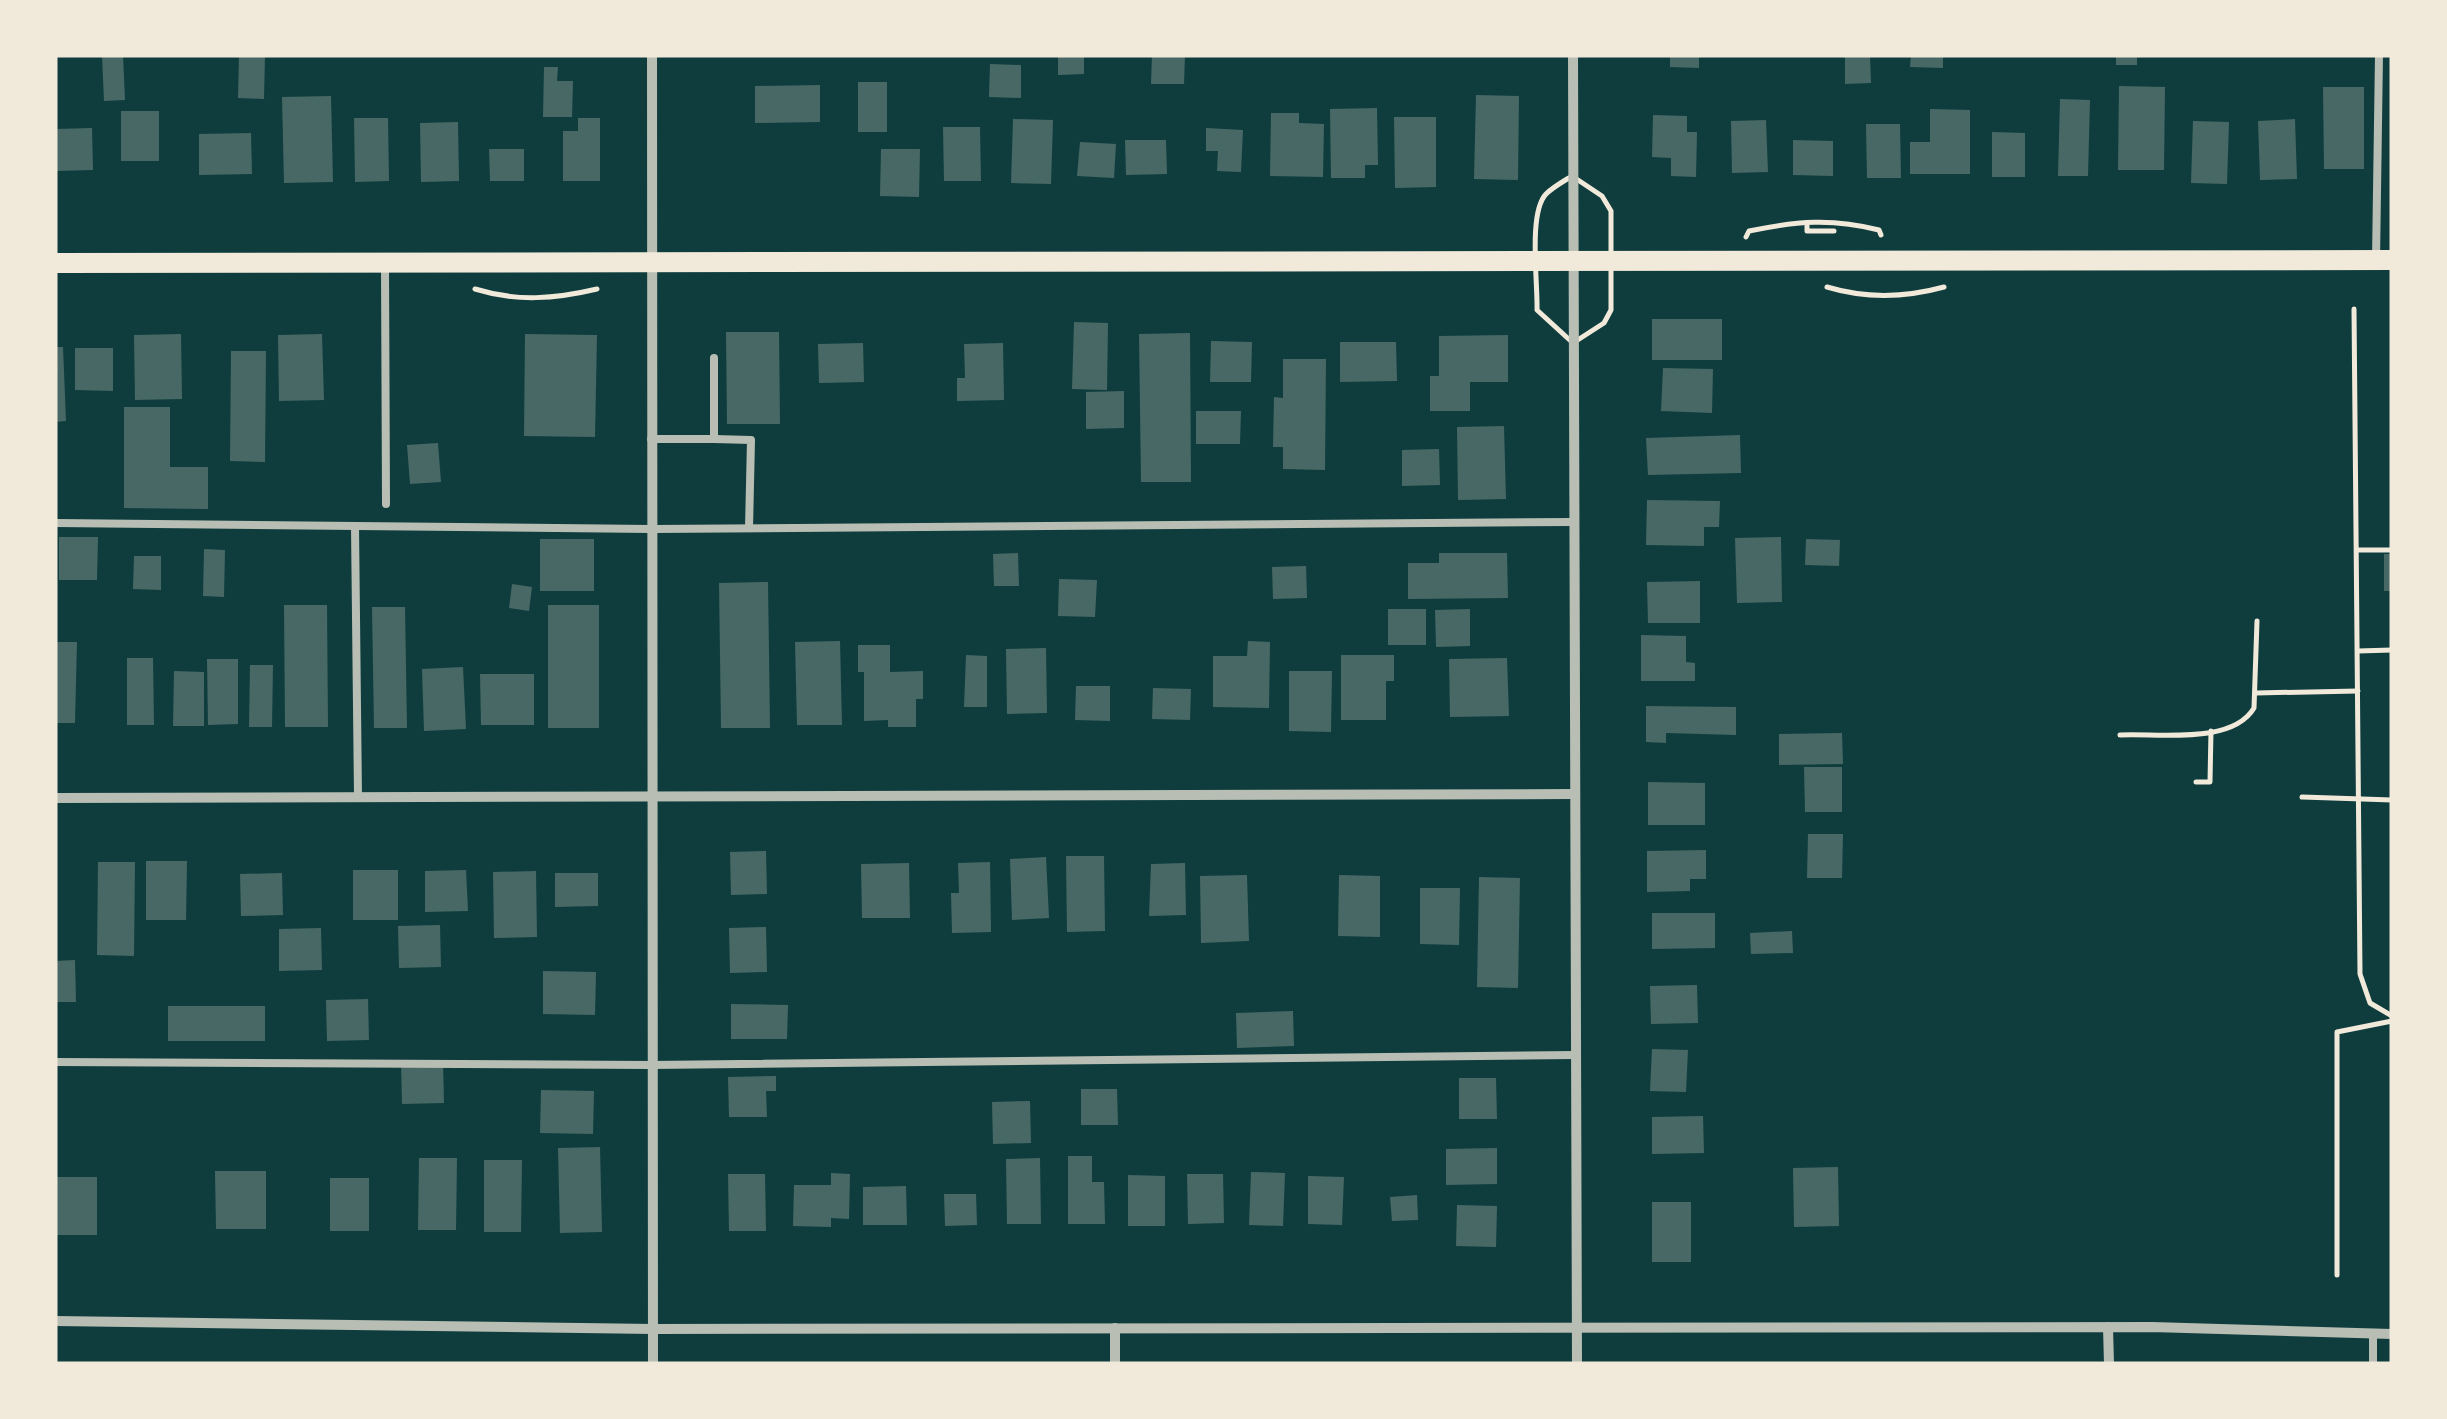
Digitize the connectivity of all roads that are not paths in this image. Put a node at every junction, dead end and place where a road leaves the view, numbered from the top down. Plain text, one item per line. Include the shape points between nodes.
1 (652, 55) edge
2 (1573, 55) edge
3 (2379, 55) edge
4 (1572, 259) junction
5 (2384, 260) edge
6 (385, 262) junction
7 (652, 262) junction
8 (55, 263) edge
9 (714, 358) dead end
10 (651, 439) junction
11 (714, 440) junction
12 (386, 504) dead end
13 (1573, 522) junction
14 (55, 523) edge
15 (355, 526) junction
16 (749, 528) junction
17 (651, 529) junction
18 (1574, 794) junction
19 (652, 796) junction
20 (55, 798) edge
21 (358, 798) junction
22 (1574, 1055) junction
23 (55, 1062) edge
24 (652, 1065) junction
25 (55, 1321) edge
26 (2108, 1327) junction
27 (652, 1328) junction
28 (1115, 1328) junction
29 (1576, 1328) junction
30 (2373, 1334) junction
31 (2392, 1334) edge
32 (653, 1364) edge
33 (1115, 1364) edge
34 (1577, 1364) edge
35 (2108, 1364) edge
36 (2372, 1364) edge

1 - 7 street
2 - 4 street
3 - 5 lane
4 - 5 main road
4 - 7 main road
4 - 13 street
6 - 7 main road
6 - 8 main road
6 - 12 lane
7 - 10 street
9 - 11 lane
10 - 11 lane
10 - 17 street
11 - 16 lane via 750,440
13 - 16 lane
13 - 18 street
14 - 15 lane
15 - 17 lane
15 - 21 lane
16 - 17 lane
17 - 19 street
18 - 19 street
18 - 22 street
19 - 21 street
19 - 24 street
20 - 21 street
22 - 24 lane
22 - 29 street
23 - 24 lane
24 - 27 street
25 - 27 street
26 - 29 street
26 - 30 street
26 - 35 street
27 - 28 street
27 - 32 street
28 - 29 street
28 - 33 street
29 - 34 street
30 - 31 street
30 - 36 lane

